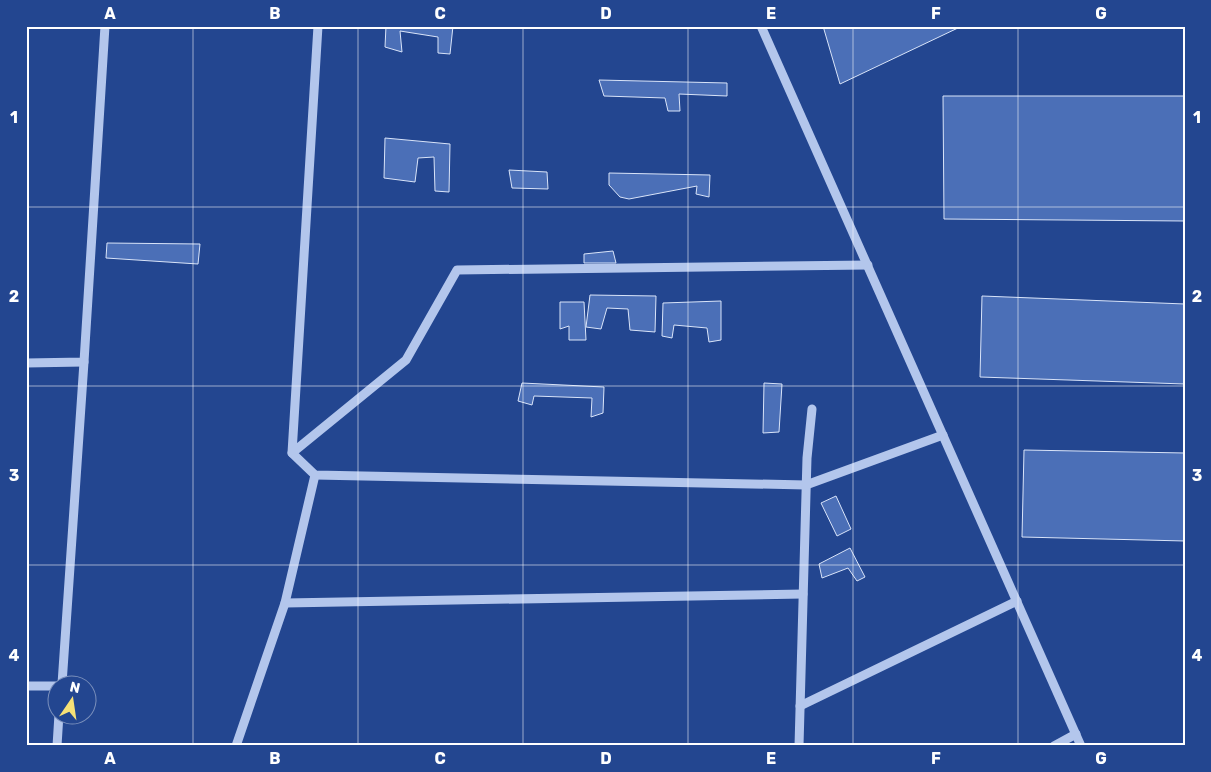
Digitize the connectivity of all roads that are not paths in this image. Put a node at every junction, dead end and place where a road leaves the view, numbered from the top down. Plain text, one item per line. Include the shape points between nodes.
1 (105, 26) edge
2 (318, 26) edge
3 (761, 26) edge
4 (868, 265) junction
5 (84, 362) junction
6 (26, 364) edge
7 (812, 409) dead end
8 (943, 435) junction
9 (292, 453) junction
10 (314, 475) junction
11 (806, 485) junction
12 (803, 594) junction
13 (1017, 601) junction
14 (285, 603) junction
15 (63, 674) edge
16 (26, 686) edge
17 (48, 686) edge
18 (800, 706) junction
19 (59, 724) edge
20 (1076, 734) junction
21 (57, 746) edge
22 (236, 746) edge
23 (799, 746) edge
24 (1054, 746) edge
25 (1082, 746) edge

1 - 5 street
2 - 9 street
3 - 4 street
4 - 8 street
4 - 9 street via 457,270 406,360
5 - 6 street
5 - 15 street
7 - 11 street
8 - 11 street
8 - 13 street
9 - 10 street
10 - 11 street
10 - 14 street
11 - 12 street
12 - 14 street
12 - 18 street
13 - 18 street
13 - 20 street
14 - 22 street
16 - 17 street
18 - 23 street
19 - 21 street
20 - 24 street
20 - 25 street

